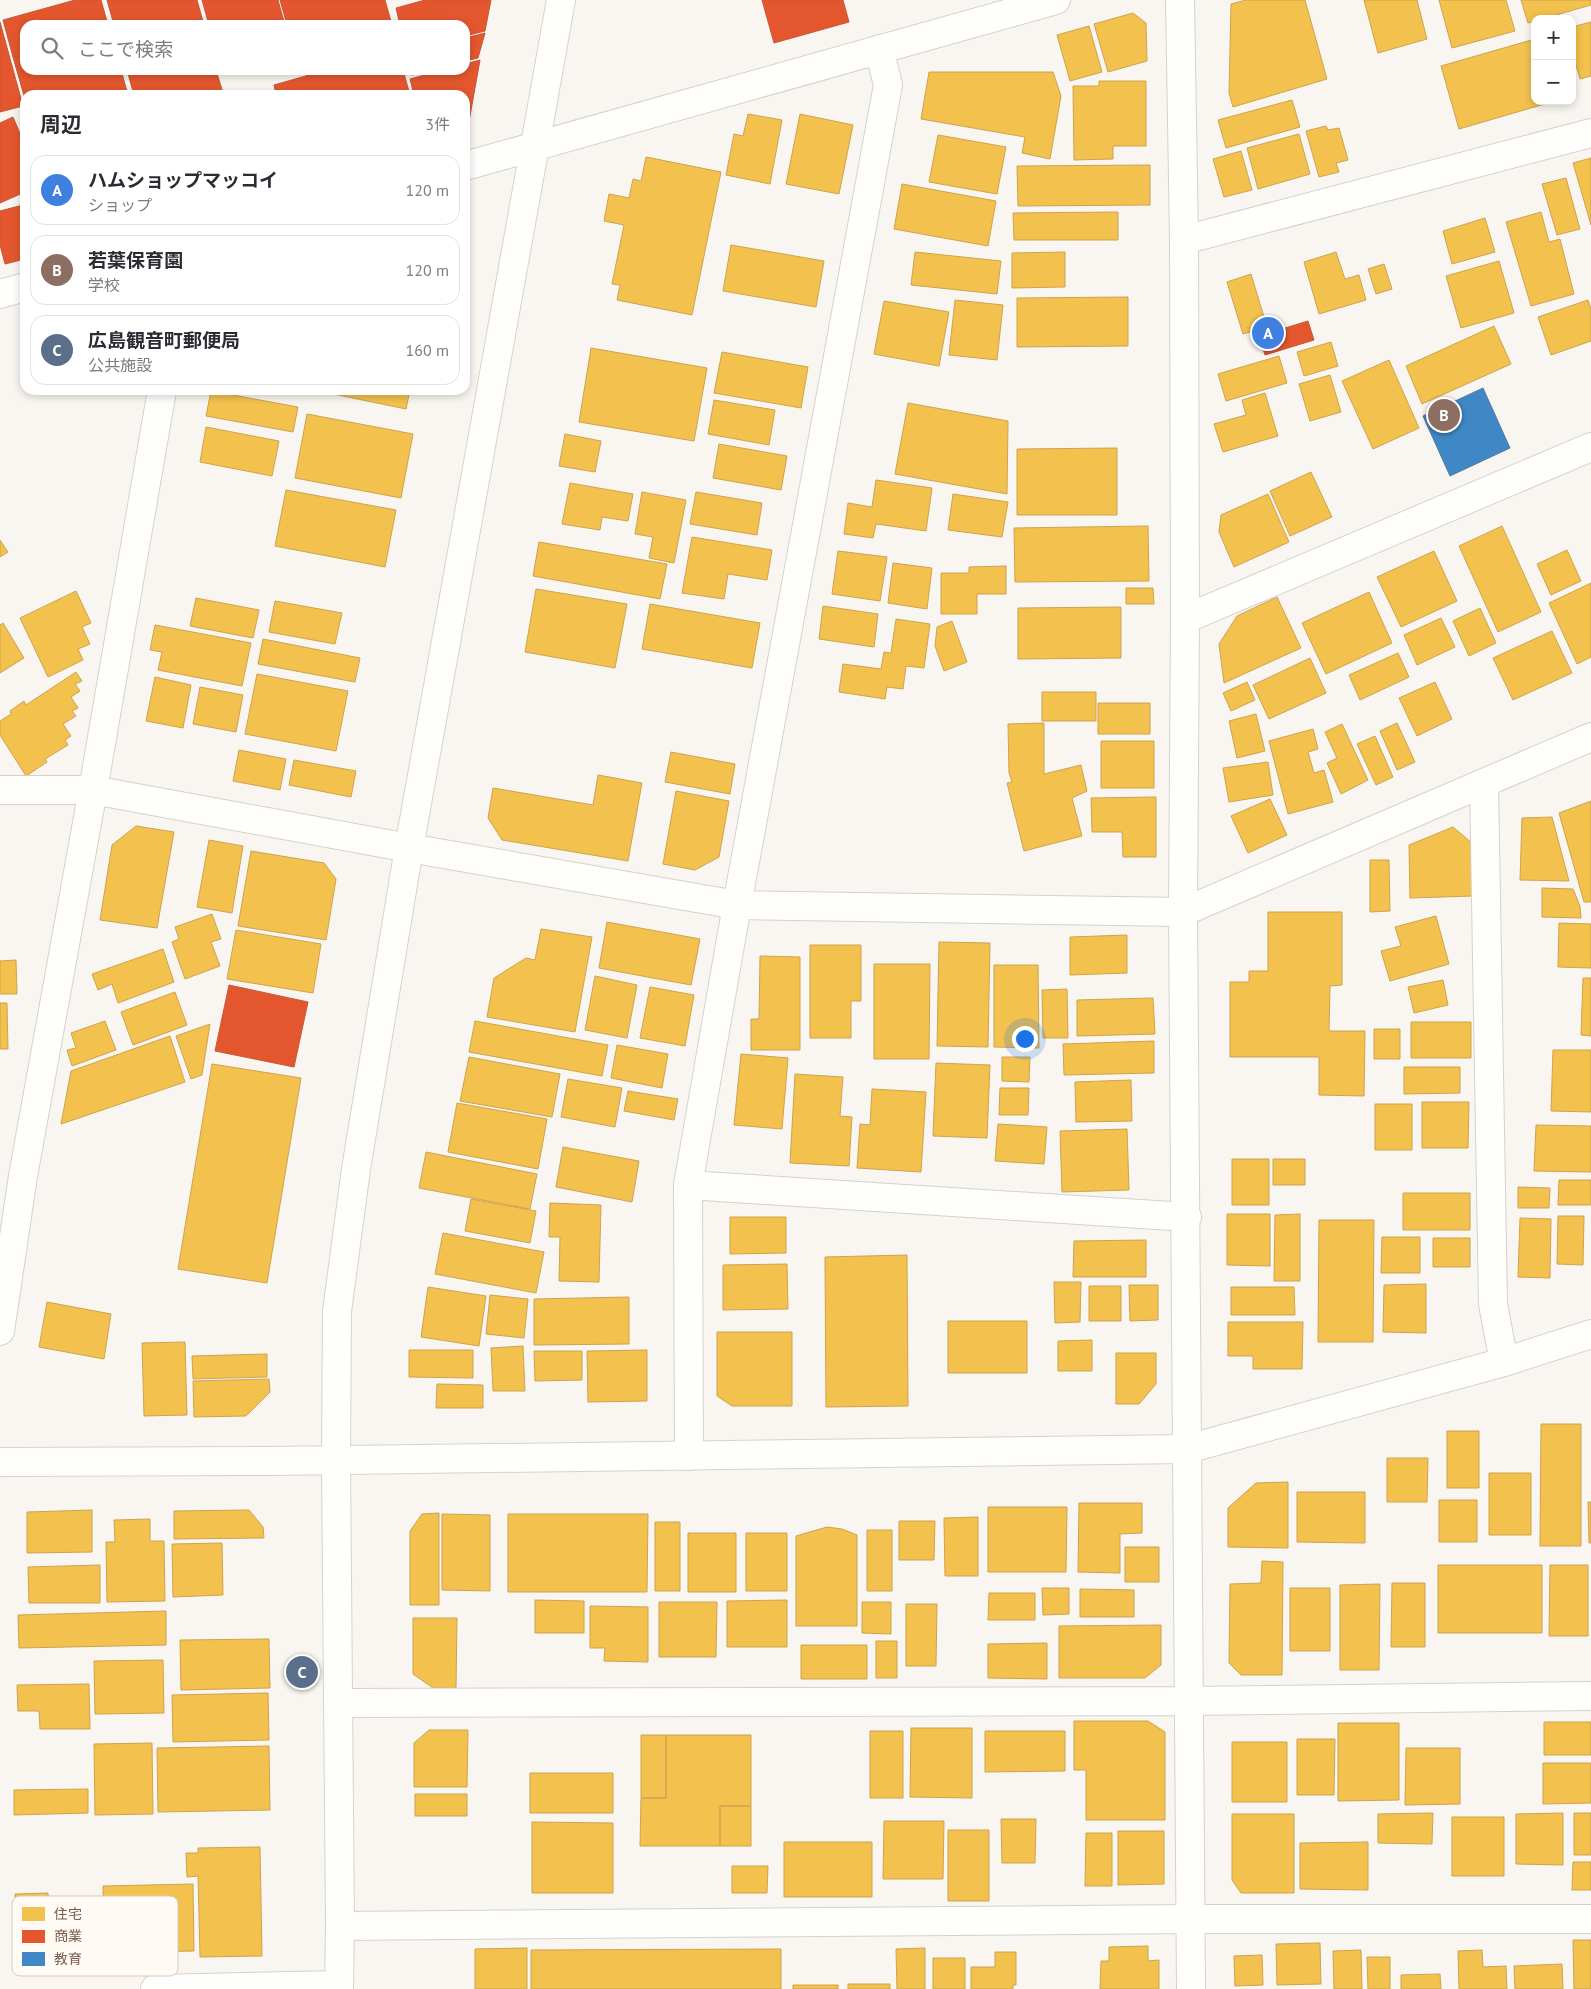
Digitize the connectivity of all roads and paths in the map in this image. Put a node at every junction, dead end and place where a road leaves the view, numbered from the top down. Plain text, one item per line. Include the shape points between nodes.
1 (561, 0) edge
2 (1056, 0) edge
3 (1180, 0) edge
4 (879, 49) junction
5 (1591, 133) edge
6 (534, 147) junction
7 (470, 165) edge
8 (1184, 240) junction
9 (20, 288) edge
10 (0, 294) edge
11 (161, 395) edge
12 (1591, 448) edge
13 (1185, 619) junction
14 (1591, 737) edge
15 (1484, 783) junction
16 (0, 790) edge
17 (93, 790) junction
18 (409, 848) junction
19 (737, 905) junction
20 (1183, 912) junction
21 (12, 1176) edge
22 (688, 1185) junction
23 (1187, 1218) junction
24 (0, 1331) edge
25 (1591, 1334) edge
26 (1504, 1362) junction
27 (1187, 1449) junction
28 (689, 1456) junction
29 (336, 1460) junction
30 (0, 1462) edge
31 (1591, 1696) edge
32 (1189, 1701) junction
33 (338, 1704) junction
34 (1191, 1919) junction
35 (1591, 1919) edge
36 (340, 1926) junction
37 (339, 1987) edge
38 (155, 1989) edge
39 (1191, 1989) edge

1 - 6 street
2 - 4 street
3 - 8 street
4 - 6 street
4 - 19 street via 888,85
5 - 8 street
6 - 7 street
6 - 18 street
8 - 13 street
9 - 10 street
11 - 17 street
12 - 13 street
13 - 20 street
14 - 15 street
15 - 20 street
15 - 26 street via 1494,1304
16 - 17 street
17 - 18 street
17 - 21 street
18 - 19 street
18 - 29 street via 356,1169 338,1301
19 - 20 street
19 - 22 street
20 - 23 street
21 - 24 street
22 - 23 street
22 - 28 street
23 - 27 street
25 - 26 street
26 - 27 street
27 - 28 street
27 - 32 street
28 - 29 street
29 - 30 street
29 - 33 street
31 - 32 street
32 - 33 street
32 - 34 street
33 - 36 street
34 - 35 street
34 - 36 street
34 - 39 street
36 - 37 street
37 - 38 street

